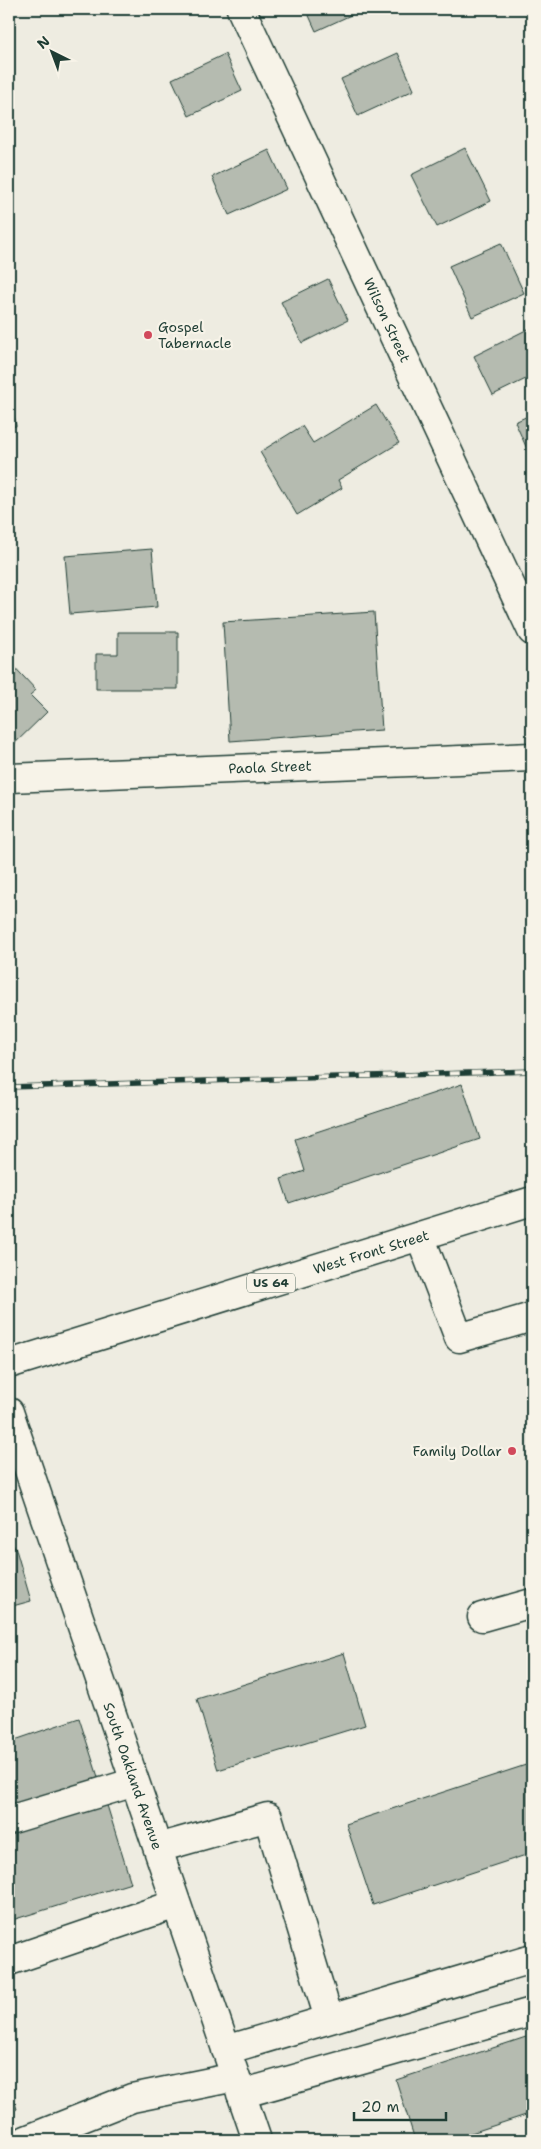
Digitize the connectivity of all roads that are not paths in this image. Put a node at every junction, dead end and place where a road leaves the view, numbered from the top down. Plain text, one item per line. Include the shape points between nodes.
1 (241, 9) edge
2 (532, 631) edge
3 (532, 757) edge
4 (9, 778) edge
5 (532, 1201) edge
6 (420, 1236) junction
7 (532, 1317) edge
8 (9, 1364) edge
9 (9, 1412) edge
10 (532, 1603) edge
11 (482, 1617) dead end
12 (135, 1782) junction
13 (9, 1820) edge
14 (158, 1848) junction
15 (176, 1904) junction
16 (532, 1959) edge
17 (9, 1961) edge
18 (532, 2012) edge
19 (330, 2019) junction
20 (226, 2050) junction
21 (238, 2085) junction
22 (26, 2140) edge
23 (257, 2140) edge

1 - 2 street, Wilson Street
3 - 4 street, Paola Street
5 - 6 street, West Front Street / US 64
6 - 7 street via 459,1338
6 - 8 street, West Front Street / US 64
9 - 12 street, South Oakland Avenue
10 - 11 street
12 - 13 street
12 - 14 street, South Oakland Avenue
14 - 15 street, South Oakland Avenue
14 - 19 street via 268,1818
15 - 17 street
15 - 20 street, South Oakland Avenue
16 - 19 street
18 - 21 street
19 - 20 street
20 - 21 street, South Oakland Avenue
21 - 22 street via 132,2098
21 - 23 street, South Oakland Avenue

